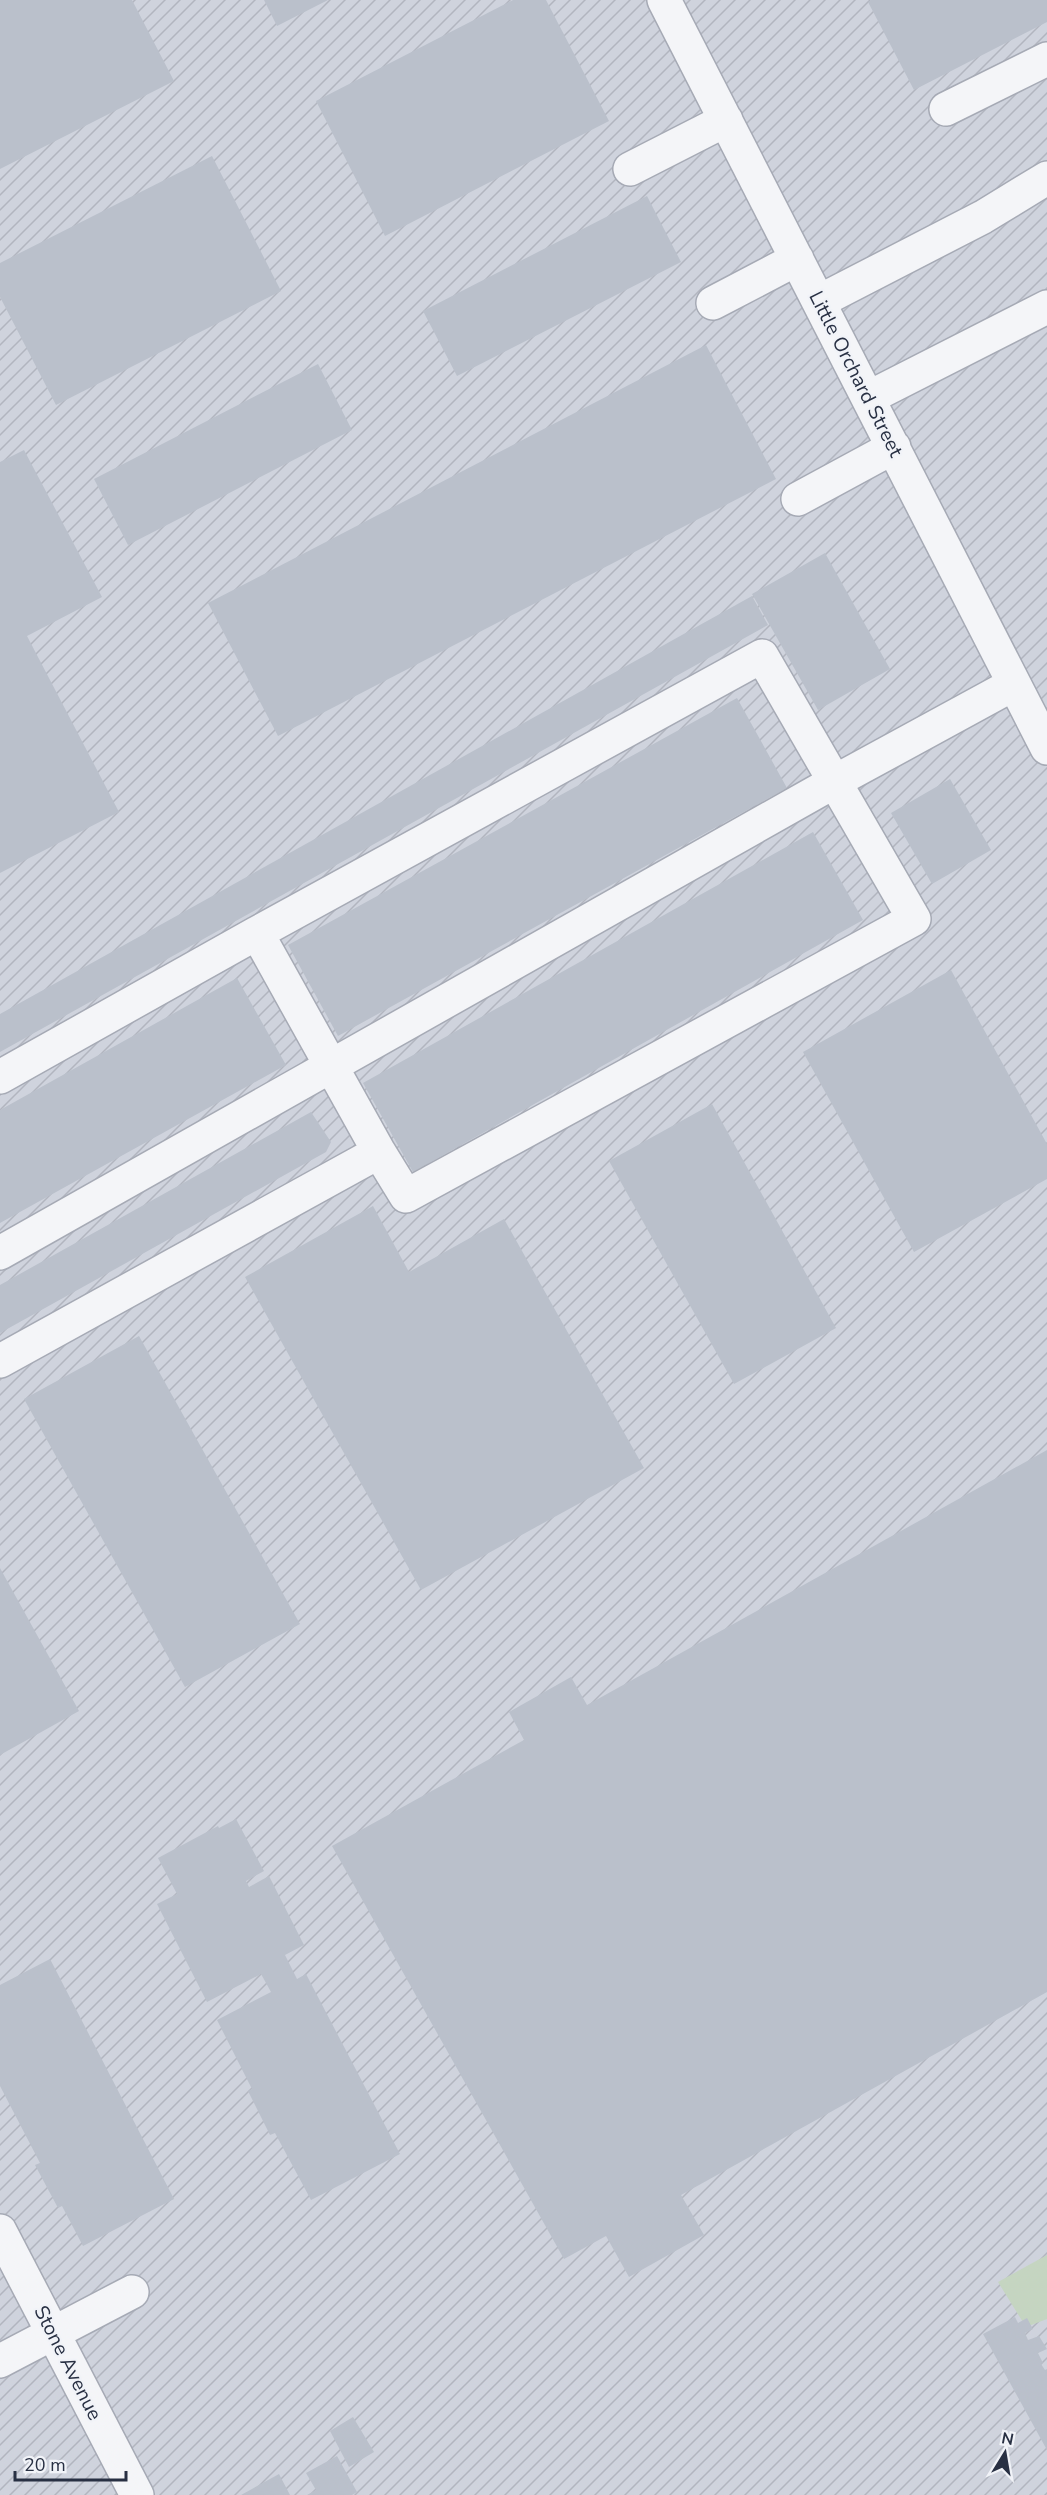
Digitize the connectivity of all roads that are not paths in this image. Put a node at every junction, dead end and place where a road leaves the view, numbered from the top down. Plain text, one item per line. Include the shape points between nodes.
1 (664, 0) edge
2 (1047, 59) edge
3 (945, 109) dead end
4 (726, 120) junction
5 (630, 169) dead end
6 (1047, 178) edge
7 (797, 259) junction
8 (820, 301) junction
9 (713, 303) dead end
10 (1047, 307) edge
11 (868, 398) junction
12 (894, 447) junction
13 (798, 499) dead end
14 (1014, 684) junction
15 (1047, 748) edge
16 (834, 782) junction
17 (257, 933) junction
18 (330, 1067) junction
19 (0, 1077) edge
20 (379, 1152) junction
21 (0, 1253) edge
22 (0, 1361) edge
23 (0, 2230) edge
24 (132, 2292) dead end
25 (54, 2334) junction
26 (0, 2361) edge
27 (137, 2495) edge

1 - 4 street, Little Orchard Street
2 - 3 street
4 - 5 street
4 - 7 street, Little Orchard Street
6 - 8 street via 983,217
7 - 8 street, Little Orchard Street
7 - 9 street
8 - 11 street, Little Orchard Street
10 - 11 street
11 - 12 street, Little Orchard Street
12 - 13 street
12 - 14 street, Little Orchard Street
14 - 15 street, Little Orchard Street
14 - 16 street
16 - 17 street via 762,656
16 - 18 street
16 - 20 street via 914,919 406,1196
17 - 18 street
17 - 19 street
18 - 20 street
18 - 21 street
20 - 22 street
23 - 25 street, Stone Avenue
24 - 25 street
25 - 26 street
25 - 27 street, Stone Avenue

